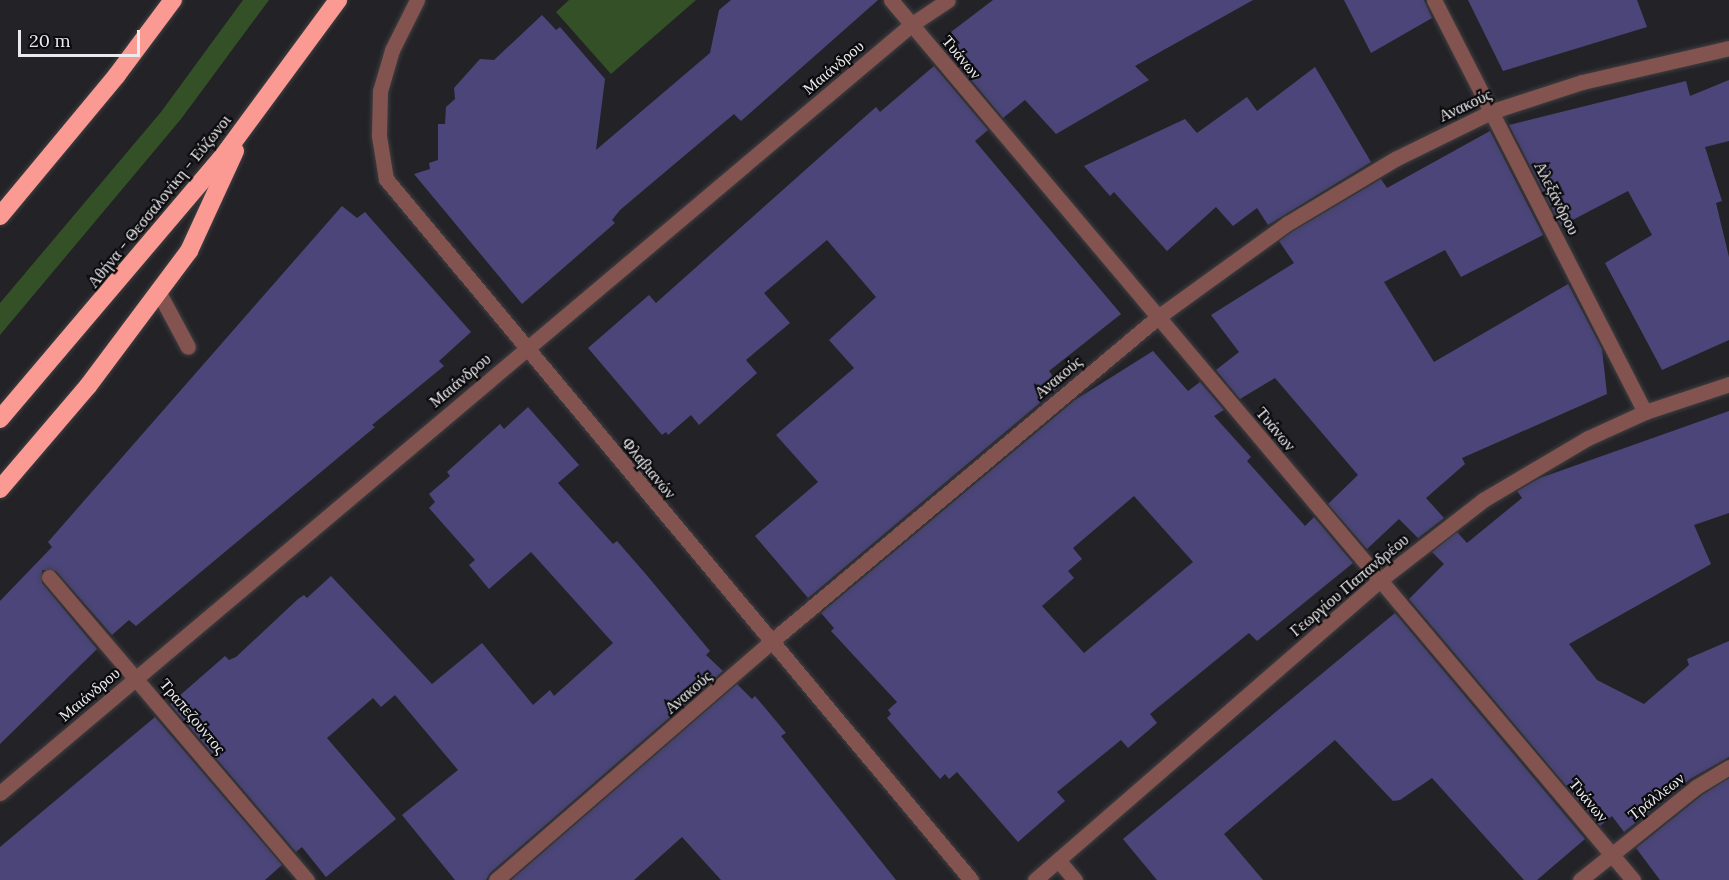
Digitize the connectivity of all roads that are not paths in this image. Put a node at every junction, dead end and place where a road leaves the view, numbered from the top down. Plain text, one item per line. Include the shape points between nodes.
1 (173, 0) edge
2 (338, 0) edge
3 (417, 0) edge
4 (891, 0) edge
5 (948, 0) edge
6 (1434, 0) edge
7 (912, 24) junction
8 (1729, 48) edge
9 (1492, 111) junction
10 (248, 123) junction
11 (0, 216) edge
12 (159, 292) junction
13 (1158, 317) junction
14 (188, 347) dead end
15 (524, 349) junction
16 (1729, 384) edge
17 (1645, 412) junction
18 (0, 419) edge
19 (0, 489) edge
20 (49, 577) dead end
21 (1380, 580) junction
22 (773, 640) junction
23 (136, 677) junction
24 (1729, 767) edge
25 (0, 793) edge
26 (1611, 854) junction
27 (1059, 861) junction
28 (307, 880) edge
29 (496, 880) edge
30 (971, 880) edge
31 (1035, 880) edge
32 (1075, 880) edge
33 (1580, 880) edge
34 (1633, 880) edge

1 - 11 highway via 117,75
2 - 10 highway, Αθήνα - Θεσσαλονίκη - Εύζωνοι
3 - 15 street, Φλαβιανών via 392,50 380,91 379,136 386,179
4 - 7 street, Τυάνων
5 - 7 street, Μαιάνδρου
6 - 9 street, Αλεξάνδρου
7 - 13 street, Τυάνων
7 - 15 street, Μαιάνδρου
8 - 9 street, Ανακούς via 1582,82
9 - 13 street, Ανακούς via 1395,159 1288,223
9 - 17 street, Αλεξάνδρου
10 - 12 highway via 189,251
10 - 18 highway, Αθήνα - Θεσσαλονίκη - Εύζωνοι via 149,246
12 - 14 street
12 - 19 highway via 88,386
13 - 21 street, Τυάνων
13 - 22 street, Ανακούς
15 - 22 street, Φλαβιανών
15 - 23 street, Μαιάνδρου
16 - 17 street, Γεωργίου Παπανδρέου
17 - 21 street, Γεωργίου Παπανδρέου via 1588,438 1483,500
20 - 23 street, Τραπεζούντος
21 - 26 street, Τυάνων
21 - 27 street, Γεωργίου Παπανδρέου
22 - 29 street, Ανακούς
22 - 30 street, Φλαβιανών
23 - 25 street, Μαιάνδρου
23 - 28 street, Τραπεζούντος
24 - 26 street, Τράλλεων via 1696,787
26 - 33 street, Τράλλεων
26 - 34 street, Τυάνων
27 - 31 street, Γεωργίου Παπανδρέου
27 - 32 street

